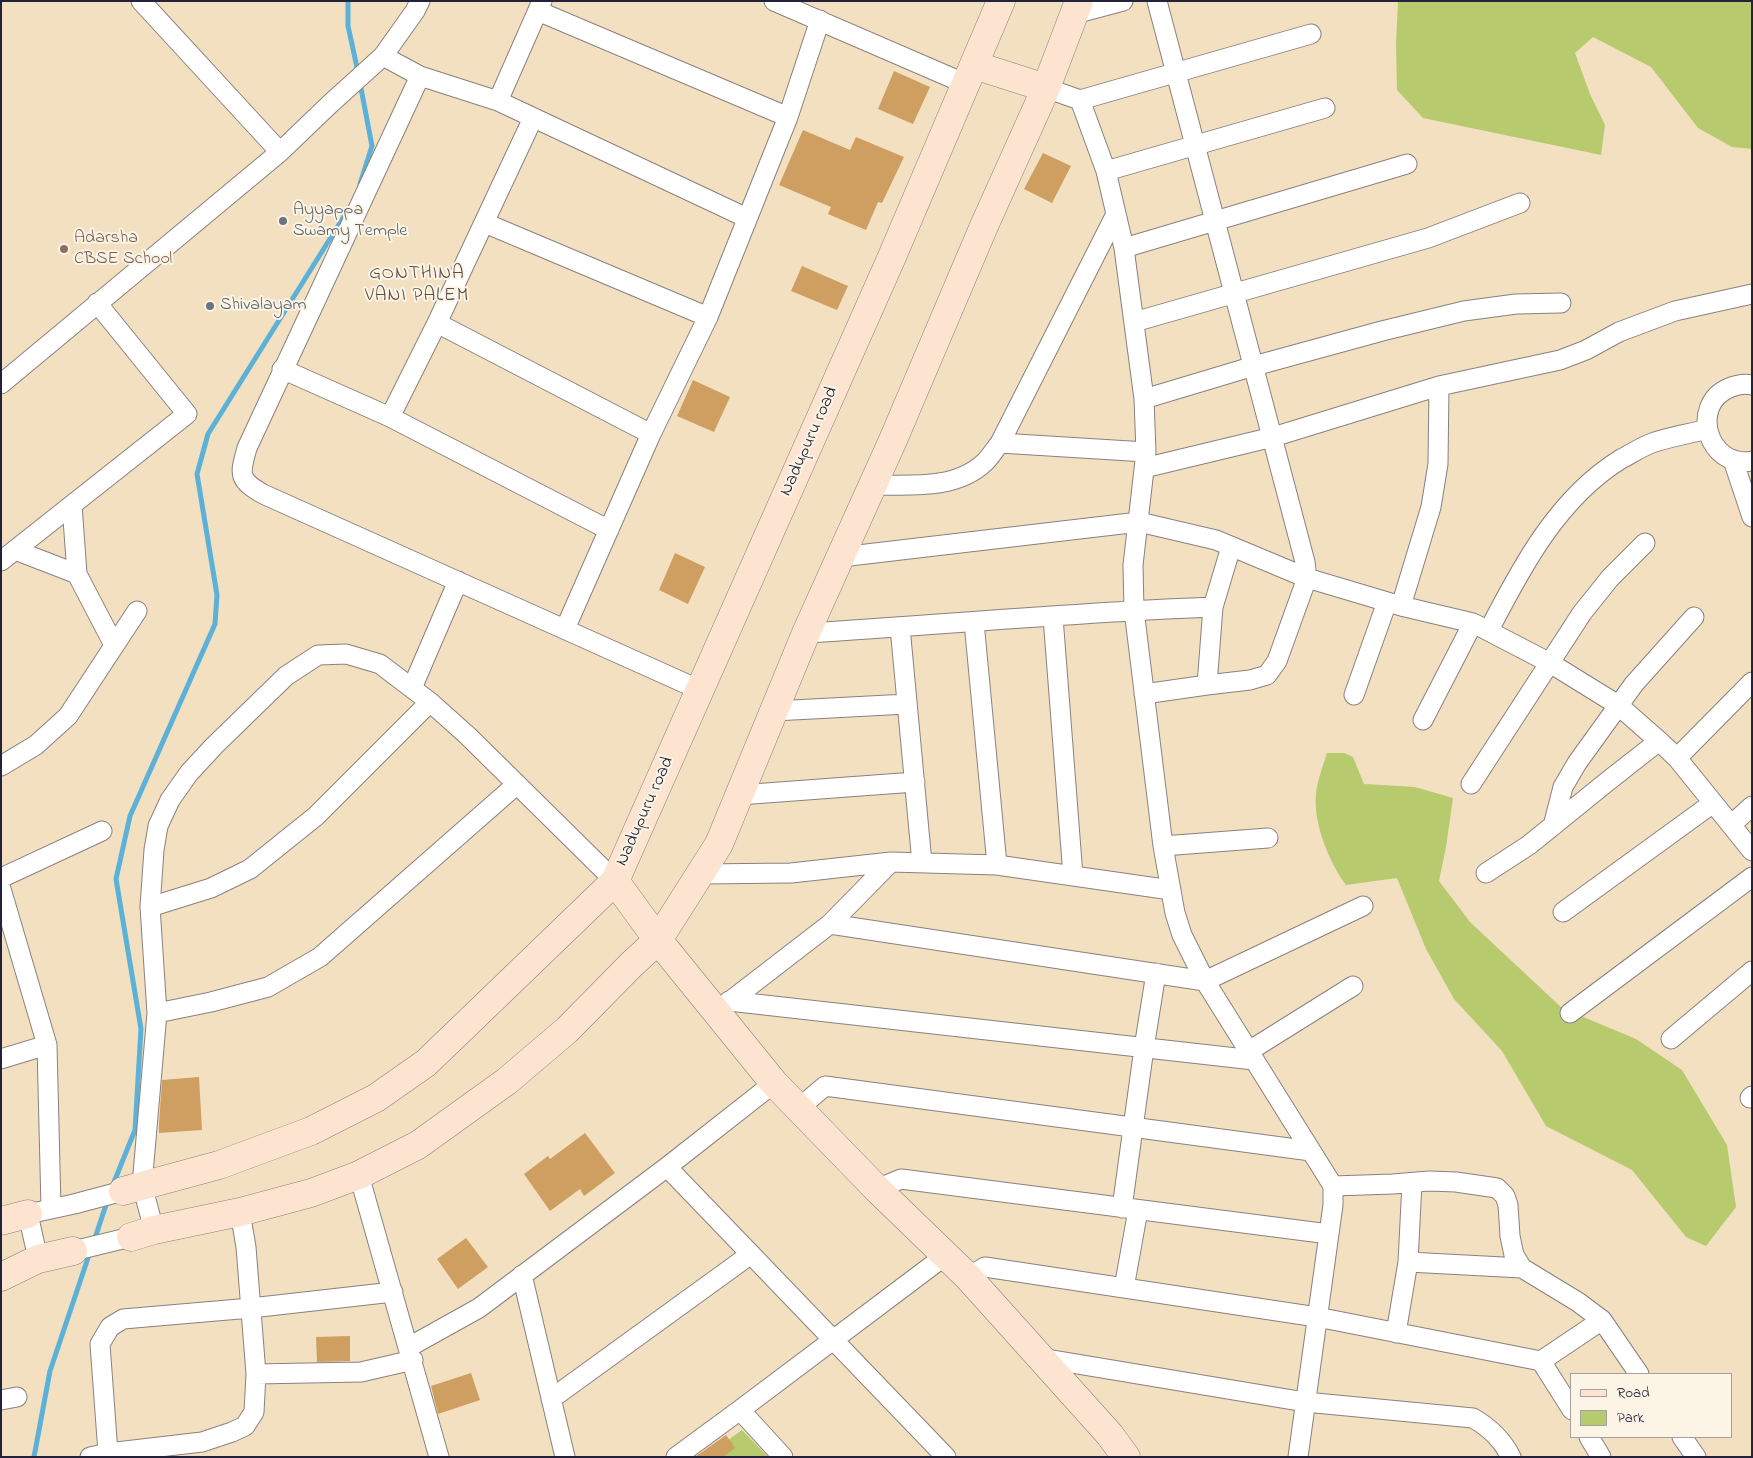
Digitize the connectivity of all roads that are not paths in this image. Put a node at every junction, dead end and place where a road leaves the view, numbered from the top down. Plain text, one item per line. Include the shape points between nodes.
1 (141, 1) edge
2 (420, 1) edge
3 (774, 1) edge
4 (1001, 1) edge
5 (1123, 1) edge
6 (1157, 1) edge
7 (540, 6) edge
8 (1076, 8) edge
9 (820, 20) junction
10 (1311, 34) dead end
11 (377, 62) junction
12 (1176, 73) junction
13 (970, 75) junction
14 (420, 76) junction
15 (1046, 88) junction
16 (1080, 100) junction
17 (498, 102) junction
18 (1325, 108) dead end
19 (788, 117) junction
20 (533, 118) junction
21 (1196, 145) junction
22 (280, 152) junction
23 (1407, 164) dead end
24 (1106, 171) junction
25 (1520, 203) dead end
26 (1116, 214) junction
27 (747, 218) junction
28 (1215, 220) junction
29 (485, 224) junction
30 (1124, 248) junction
31 (1235, 294) junction
32 (1752, 294) edge
33 (97, 303) junction
34 (1561, 303) dead end
35 (708, 317) junction
36 (1134, 322) junction
37 (438, 324) junction
38 (1254, 366) junction
39 (282, 369) junction
40 (1, 384) edge
41 (1752, 385) edge
42 (1439, 386) junction
43 (1144, 399) junction
44 (390, 417) junction
45 (1707, 429) junction
46 (651, 434) junction
47 (1273, 437) junction
48 (1000, 443) junction
49 (1145, 460) junction
50 (1733, 460) junction
51 (1752, 461) edge
52 (873, 485) junction
53 (72, 505) junction
54 (1752, 517) edge
55 (1139, 522) junction
56 (608, 530) junction
57 (1645, 544) dead end
58 (1231, 547) junction
59 (8, 556) edge
60 (840, 556) junction
61 (77, 574) junction
62 (1307, 578) junction
63 (458, 581) junction
64 (1394, 604) junction
65 (1213, 607) junction
66 (1134, 610) junction
67 (137, 611) dead end
68 (1053, 617) junction
69 (1694, 617) dead end
70 (974, 622) junction
71 (900, 627) junction
72 (1481, 627) junction
73 (566, 629) junction
74 (806, 634) junction
75 (114, 645) junction
76 (1550, 663) junction
77 (1752, 682) edge
78 (1207, 685) junction
79 (412, 688) junction
80 (700, 690) junction
81 (1144, 694) junction
82 (1354, 695) dead end
83 (430, 702) junction
84 (907, 704) junction
85 (1618, 705) junction
86 (774, 710) junction
87 (1423, 720) dead end
88 (1659, 741) junction
89 (1677, 758) junction
90 (1, 766) edge
91 (915, 782) junction
92 (1471, 784) dead end
93 (516, 785) junction
94 (739, 795) junction
95 (1713, 803) junction
96 (1752, 806) edge
97 (1731, 825) junction
98 (1553, 826) junction
99 (102, 831) dead end
100 (1268, 838) dead end
101 (1163, 846) junction
102 (1752, 851) edge
103 (890, 862) junction
104 (922, 863) junction
105 (997, 865) junction
106 (1486, 873) dead end
107 (700, 874) junction
108 (1073, 876) junction
109 (1752, 877) edge
110 (1, 878) edge
111 (615, 881) junction
112 (1, 889) edge
113 (1171, 890) junction
114 (1362, 906) dead end
115 (150, 907) junction
116 (1563, 912) dead end
117 (830, 924) junction
118 (658, 940) junction
119 (1752, 971) edge
120 (1156, 973) junction
121 (1205, 981) junction
122 (1354, 986) dead end
123 (723, 1006) junction
124 (157, 1013) junction
125 (1570, 1013) dead end
126 (1671, 1039) dead end
127 (47, 1045) junction
128 (1144, 1048) junction
129 (1252, 1056) junction
130 (1, 1058) edge
131 (774, 1083) junction
132 (799, 1108) junction
133 (1133, 1127) junction
134 (1311, 1151) junction
135 (667, 1166) junction
136 (359, 1175) junction
137 (1412, 1183) junction
138 (1333, 1186) junction
139 (133, 1188) junction
140 (877, 1189) junction
141 (1130, 1209) junction
142 (39, 1211) junction
143 (240, 1212) junction
144 (1, 1221) edge
145 (142, 1234) junction
146 (1329, 1234) junction
147 (73, 1251) joint
148 (751, 1254) junction
149 (946, 1255) junction
150 (38, 1259) junction
151 (1408, 1262) junction
152 (1522, 1268) junction
153 (522, 1275) junction
154 (1, 1276) edge
155 (968, 1278) junction
156 (1124, 1288) junction
157 (393, 1292) junction
158 (251, 1308) junction
159 (1317, 1317) junction
160 (1602, 1320) junction
161 (1396, 1333) junction
162 (833, 1340) junction
163 (411, 1353) junction
164 (1041, 1358) junction
165 (1542, 1361) junction
166 (1638, 1373) edge
167 (256, 1374) junction
168 (551, 1399) junction
169 (1305, 1402) junction
170 (1570, 1407) edge
171 (740, 1410) junction
172 (1590, 1438) edge
173 (1683, 1438) edge
174 (99, 1455) edge
175 (683, 1455) edge
176 (439, 1457) edge
177 (565, 1457) edge
178 (784, 1457) edge
179 (946, 1457) edge
180 (1126, 1457) edge
181 (1298, 1457) edge
182 (1510, 1457) edge
183 (1601, 1457) edge
184 (1696, 1457) edge

1 - 22 street
2 - 11 street
3 - 9 street
4 - 13 street, Nadupuru road
5 - 8 street
6 - 12 street
7 - 17 street
7 - 19 street
8 - 15 street
9 - 13 street
9 - 19 street
10 - 12 street
11 - 14 street
11 - 22 street
12 - 16 street
12 - 21 street
13 - 15 street
13 - 80 street, Nadupuru road
14 - 17 street
14 - 39 street
15 - 16 street
15 - 52 street
16 - 24 street
17 - 20 street
18 - 21 street
19 - 27 street
20 - 27 street
20 - 29 street
21 - 24 street
21 - 28 street
22 - 33 street
23 - 28 street
24 - 26 street
25 - 31 street via 1428,238
26 - 30 street
26 - 48 street
27 - 35 street
28 - 30 street
28 - 31 street
29 - 35 street
29 - 37 street
30 - 36 street
31 - 36 street
31 - 38 street
32 - 42 street via 1675,311 1619,332 1560,360
33 - 40 street
33 - 53 street via 187,414
34 - 38 street via 1516,304 1464,311
35 - 46 street
36 - 43 street
37 - 44 street
37 - 46 street
38 - 43 street
38 - 47 street
39 - 44 street
39 - 63 street via 247,448 242,468 248,485
41 - 45 street via 1736,385 1724,390 1709,410
42 - 47 street
42 - 64 street via 1438,464 1431,507
43 - 49 street
44 - 56 street
45 - 50 street via 1714,447
45 - 72 street via 1651,443 1602,471 1576,494 1545,533 1508,594
46 - 56 street
47 - 49 street
47 - 62 street
48 - 49 street
48 - 52 street via 985,462 965,476 923,485
49 - 55 street
50 - 51 street
50 - 54 street
52 - 60 street
53 - 59 street
53 - 61 street
55 - 58 street via 1216,540
55 - 60 street
55 - 66 street via 1133,564
56 - 73 street
57 - 76 street via 1610,578 1582,613
58 - 62 street
58 - 65 street
59 - 61 street
60 - 74 street
61 - 75 street
62 - 64 street
62 - 78 street via 1277,661 1267,675
63 - 73 street
63 - 79 street
64 - 72 street
64 - 82 street
65 - 66 street
65 - 78 street
66 - 68 street
66 - 81 street
67 - 75 street
68 - 70 street
68 - 108 street
69 - 85 street
70 - 71 street
70 - 105 street
71 - 74 street
71 - 84 street
72 - 76 street
72 - 87 street
73 - 80 street
74 - 86 street
75 - 90 street via 68,716 36,745
76 - 85 street
76 - 92 street
77 - 89 street
78 - 81 street
79 - 83 street
79 - 115 street via 380,664 346,654 318,655 286,676 214,746 170,800 158,826
80 - 111 street, Nadupuru road
81 - 101 street
83 - 93 street
83 - 115 street via 316,816 250,869 212,888
84 - 86 street
84 - 91 street
85 - 88 street
85 - 98 street via 1563,787
86 - 94 street
88 - 89 street
88 - 98 street
89 - 95 street
91 - 94 street
91 - 104 street
93 - 111 street
93 - 124 street via 320,956 268,987
94 - 107 street via 719,844
95 - 97 street
95 - 116 street
96 - 97 street
97 - 102 street
98 - 106 street via 1529,846
99 - 110 street
100 - 101 street
101 - 113 street
103 - 104 street
103 - 107 street via 791,873
103 - 117 street
104 - 105 street
105 - 108 street
107 - 118 street
108 - 113 street
109 - 125 street
111 - 118 street
111 - 139 street via 426,1063 376,1098 311,1131 219,1165
112 - 127 street
113 - 121 street via 1182,935
114 - 121 street
115 - 124 street
117 - 120 street
117 - 123 street
118 - 123 street
118 - 136 street via 567,1030 507,1081 418,1145
119 - 126 street
120 - 121 street
120 - 128 street
121 - 129 street
122 - 129 street
123 - 128 street
123 - 131 street
124 - 139 street
127 - 130 street
127 - 142 street
128 - 129 street
128 - 133 street
129 - 134 street
131 - 132 street
131 - 135 street
132 - 133 street via 825,1086
132 - 140 street
133 - 134 street
133 - 141 street
134 - 138 street
135 - 148 street
135 - 153 street
136 - 143 street via 312,1193
136 - 157 street
137 - 138 street
137 - 151 street
137 - 152 street via 1456,1182 1496,1188 1505,1196 1508,1205 1514,1255
138 - 146 street via 1334,1205
139 - 142 street
139 - 145 street
140 - 141 street via 901,1179
140 - 149 street
141 - 146 street
141 - 156 street
142 - 144 street
142 - 150 street
143 - 145 street
143 - 158 street
145 - 147 street
146 - 159 street
147 - 150 street
148 - 162 street
148 - 168 street
149 - 155 street
149 - 162 street
150 - 154 street
151 - 152 street
151 - 161 street
152 - 160 street
153 - 163 street
153 - 168 street
155 - 156 street via 985,1267
155 - 164 street
156 - 159 street
157 - 158 street
157 - 163 street
158 - 167 street
158 - 174 street via 123,1319 110,1327 100,1344
159 - 161 street
159 - 169 street
160 - 165 street
160 - 166 street
161 - 165 street
162 - 171 street
162 - 179 street
163 - 167 street via 361,1372
163 - 176 street
164 - 169 street
164 - 180 street
165 - 170 street
167 - 174 street via 254,1412 246,1426 202,1442
168 - 177 street
169 - 181 street
169 - 182 street via 1474,1418 1490,1428
171 - 175 street
171 - 178 street
172 - 183 street
173 - 184 street

